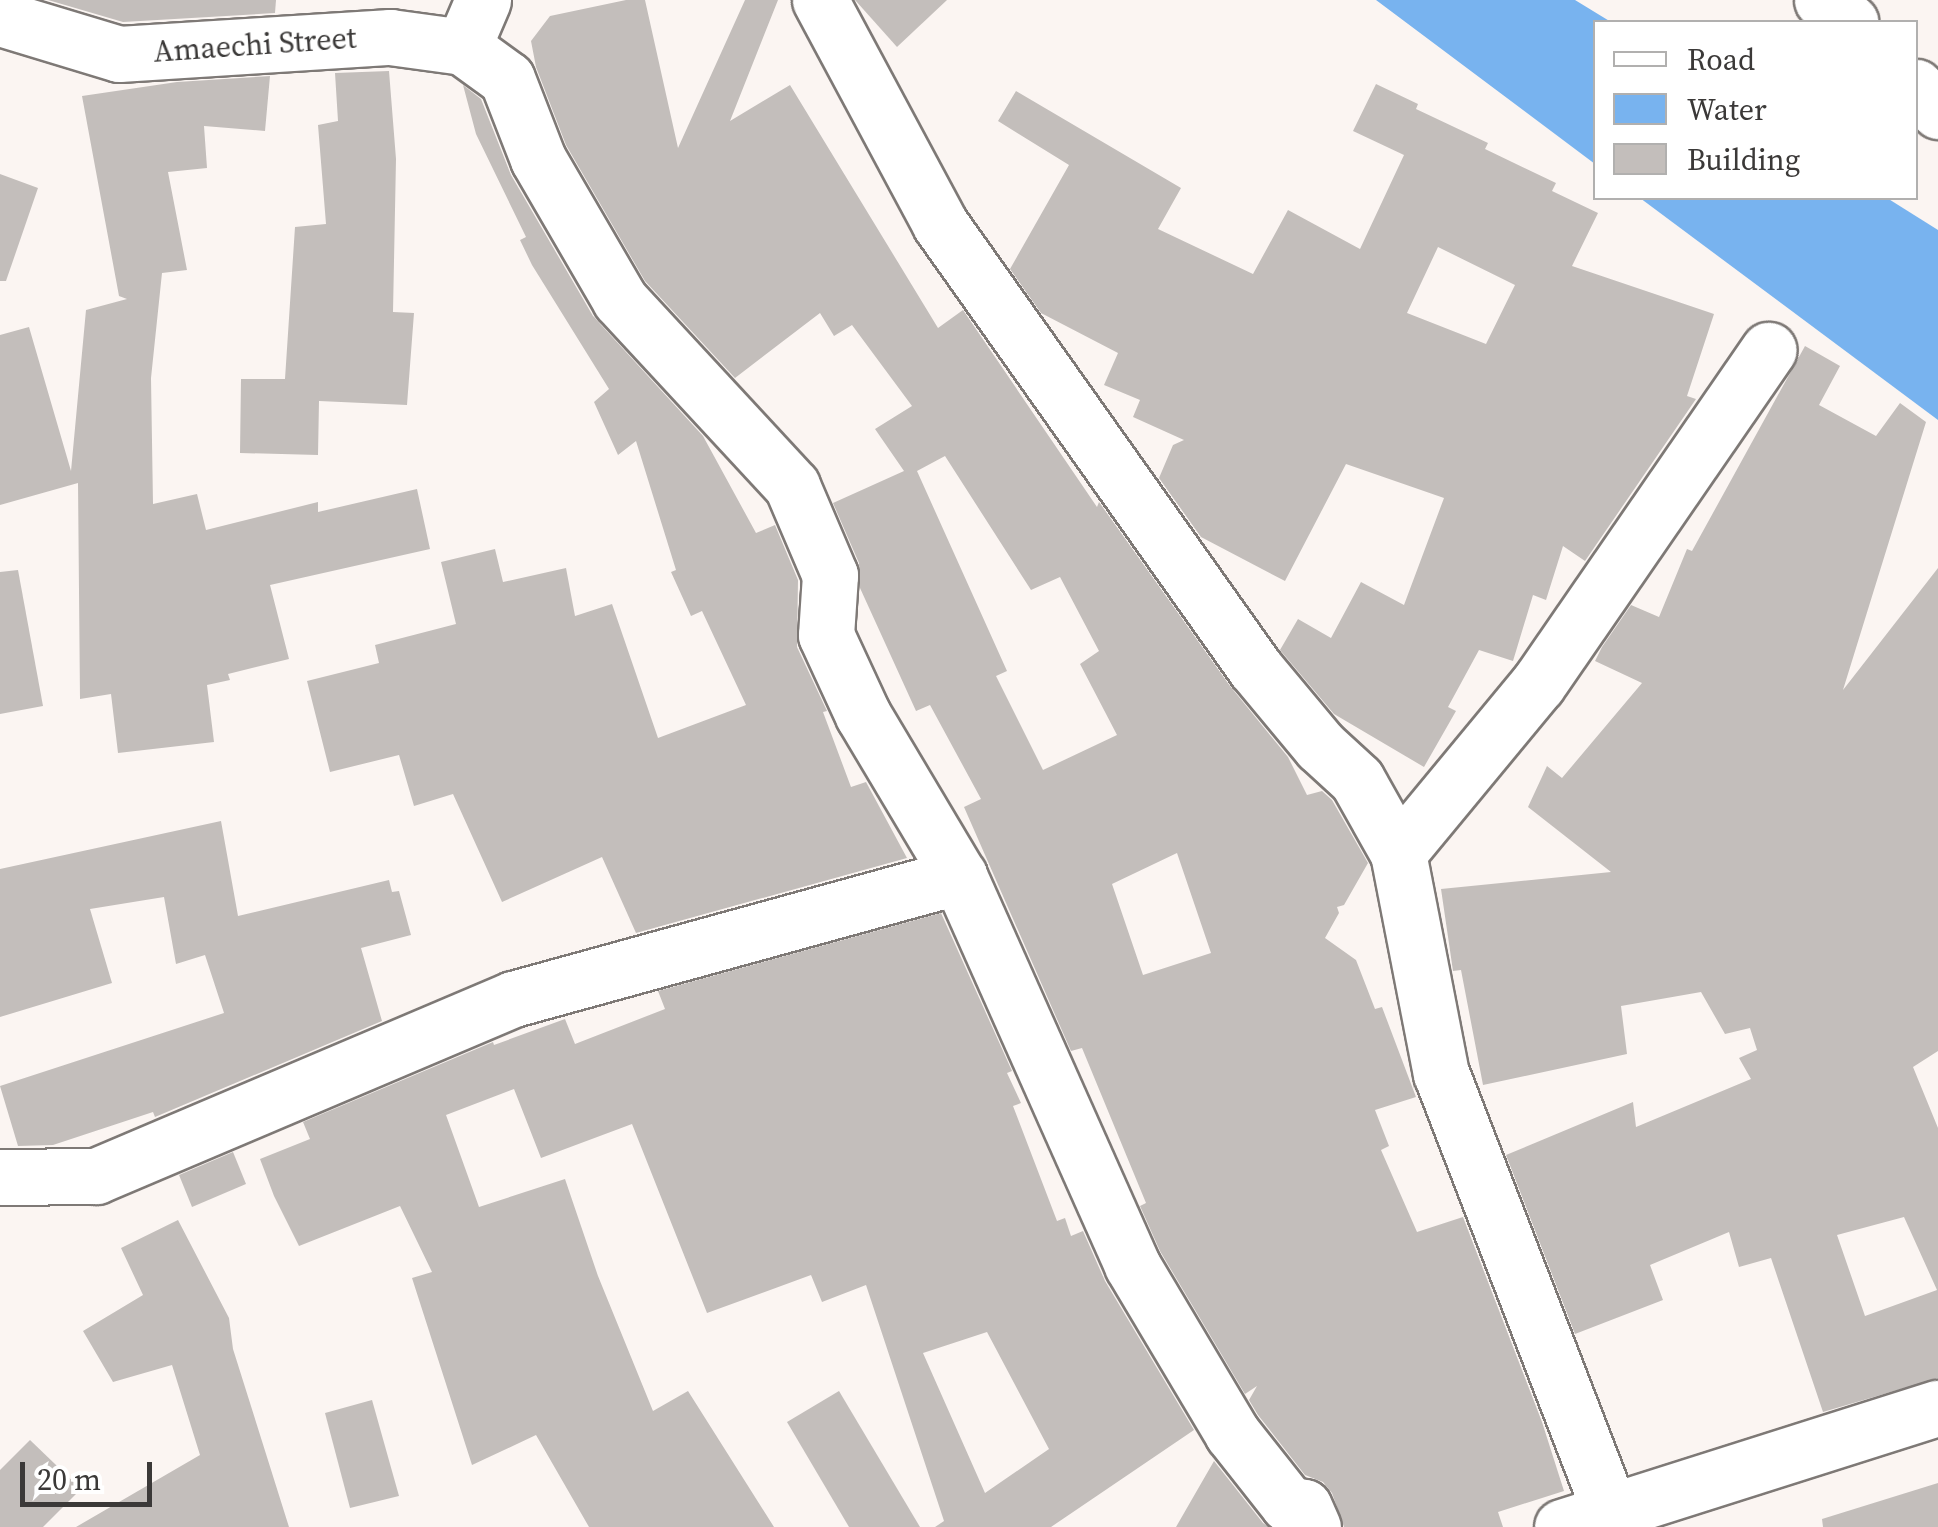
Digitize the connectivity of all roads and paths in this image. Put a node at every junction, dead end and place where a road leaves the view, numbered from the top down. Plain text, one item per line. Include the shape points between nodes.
1 (820, 0) edge
2 (1822, 0) edge
3 (0, 18) edge
4 (1847, 20) edge
5 (473, 24) edge
6 (1918, 88) edge
7 (1938, 110) edge
8 (1768, 350) dead end
9 (1398, 853) junction
10 (958, 876) junction
11 (0, 1177) edge
12 (1938, 1408) edge
13 (1586, 1519) edge
14 (1313, 1527) edge

1 - 9 street via 940,224 1255,668 1357,780
2 - 4 street
3 - 5 street, Amaechi Street via 119,54 390,37
5 - 10 street via 507,79 538,160 620,300 792,486 830,575 826,635 863,716
6 - 7 street
8 - 9 street via 1538,684
9 - 13 street via 1441,1074
10 - 11 street via 513,999 96,1176
10 - 14 street via 1132,1265 1232,1433 1288,1504 1304,1506
12 - 13 street

